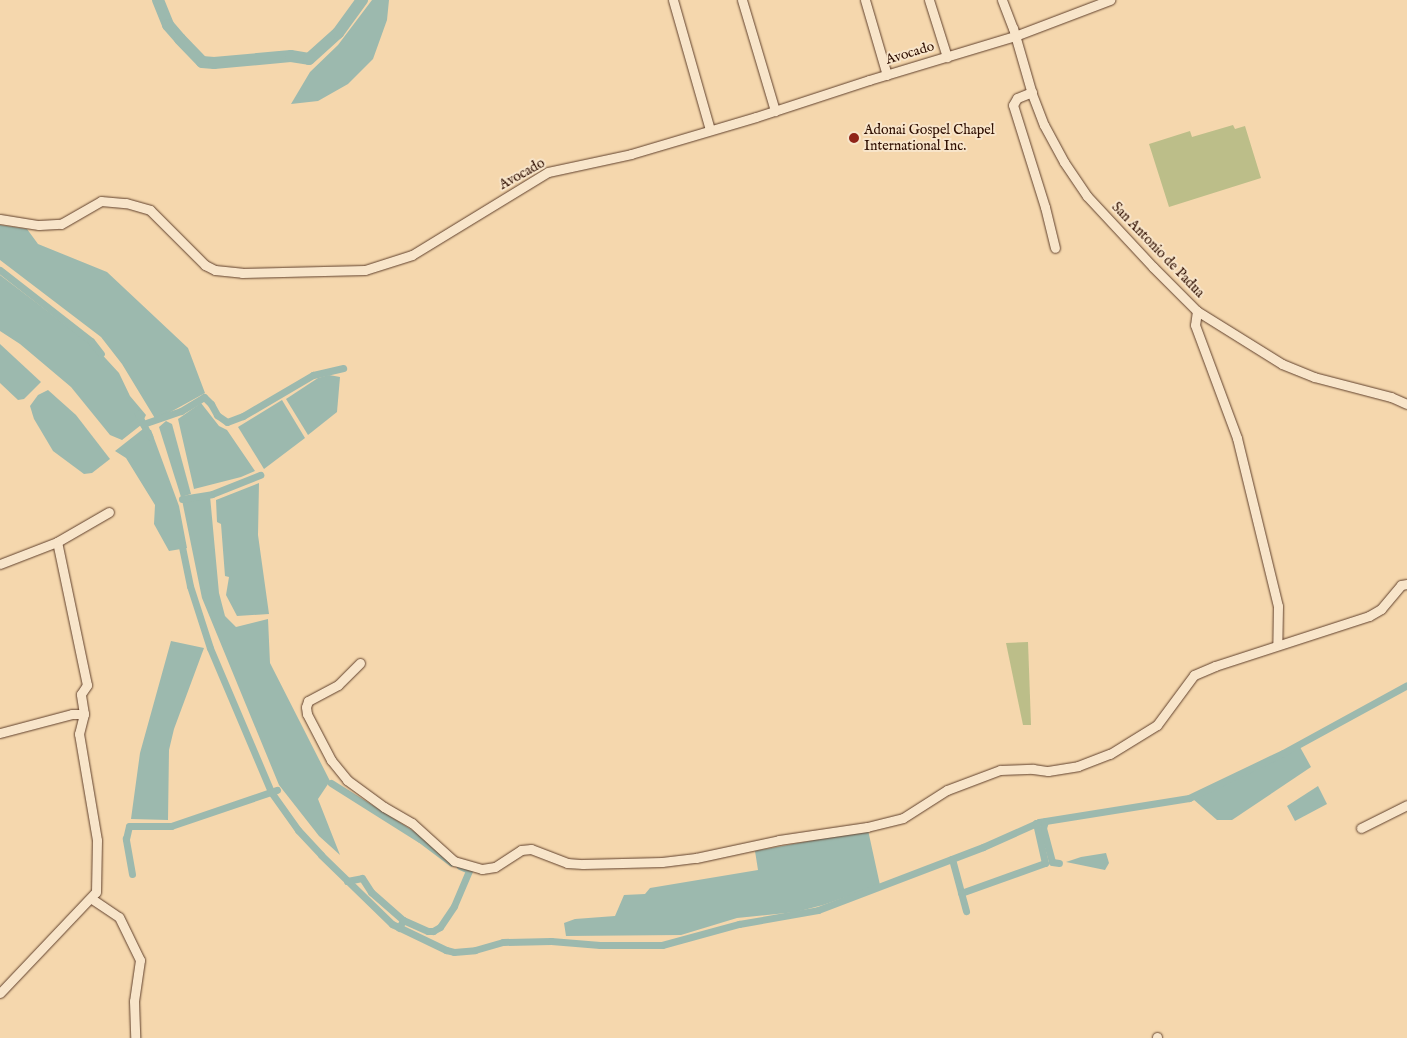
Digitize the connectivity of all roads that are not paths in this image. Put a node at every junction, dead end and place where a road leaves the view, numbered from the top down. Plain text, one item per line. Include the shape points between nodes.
1 (673, 0) edge
2 (742, 0) edge
3 (865, 0) edge
4 (929, 0) edge
5 (1002, 0) edge
6 (1110, 0) edge
7 (1015, 36) junction
8 (947, 57) junction
9 (887, 75) junction
10 (1032, 92) junction
11 (775, 111) junction
12 (710, 130) junction
13 (0, 219) edge
14 (1055, 248) dead end
15 (1197, 311) junction
16 (1407, 404) edge
17 (109, 512) dead end
18 (57, 542) junction
19 (0, 564) edge
20 (1407, 584) edge
21 (1277, 646) junction
22 (360, 663) dead end
23 (84, 714) junction
24 (0, 733) edge
25 (1407, 806) edge
26 (1361, 828) dead end
27 (92, 899) junction
28 (0, 992) edge
29 (134, 1038) edge

1 - 12 street
2 - 11 street
3 - 9 street
4 - 8 street
5 - 7 street, San Antonio de Padua
6 - 7 street, Avocado
7 - 8 street, Avocado
7 - 10 street, San Antonio de Padua
8 - 9 street, Avocado
9 - 11 street, Avocado
10 - 14 street via 1015,100 1013,105
10 - 15 street, San Antonio de Padua via 1044,125 1087,196
11 - 12 street, Avocado
12 - 13 street, Avocado via 630,154 548,172 412,255 365,270 242,274 215,270 205,265 150,210 126,203 101,201 61,224 39,226
15 - 16 street, San Antonio de Padua via 1282,364 1314,377
15 - 21 street via 1195,325 1236,438 1278,606
17 - 18 street
18 - 19 street
18 - 23 street via 87,685 81,694
20 - 21 street via 1401,585 1381,609 1369,616
21 - 22 street via 1194,675 1157,725 1110,754 1078,766 1048,771 1000,770 947,790 903,818 696,858 582,864 566,862 531,849 521,850 495,867 482,869 454,861 412,823 357,789 331,760 307,714 306,704 338,685
23 - 24 street via 72,714
23 - 27 street via 79,734 97,840 96,892
25 - 26 street
27 - 28 street via 75,912
27 - 29 street via 120,917 140,960 134,1000

